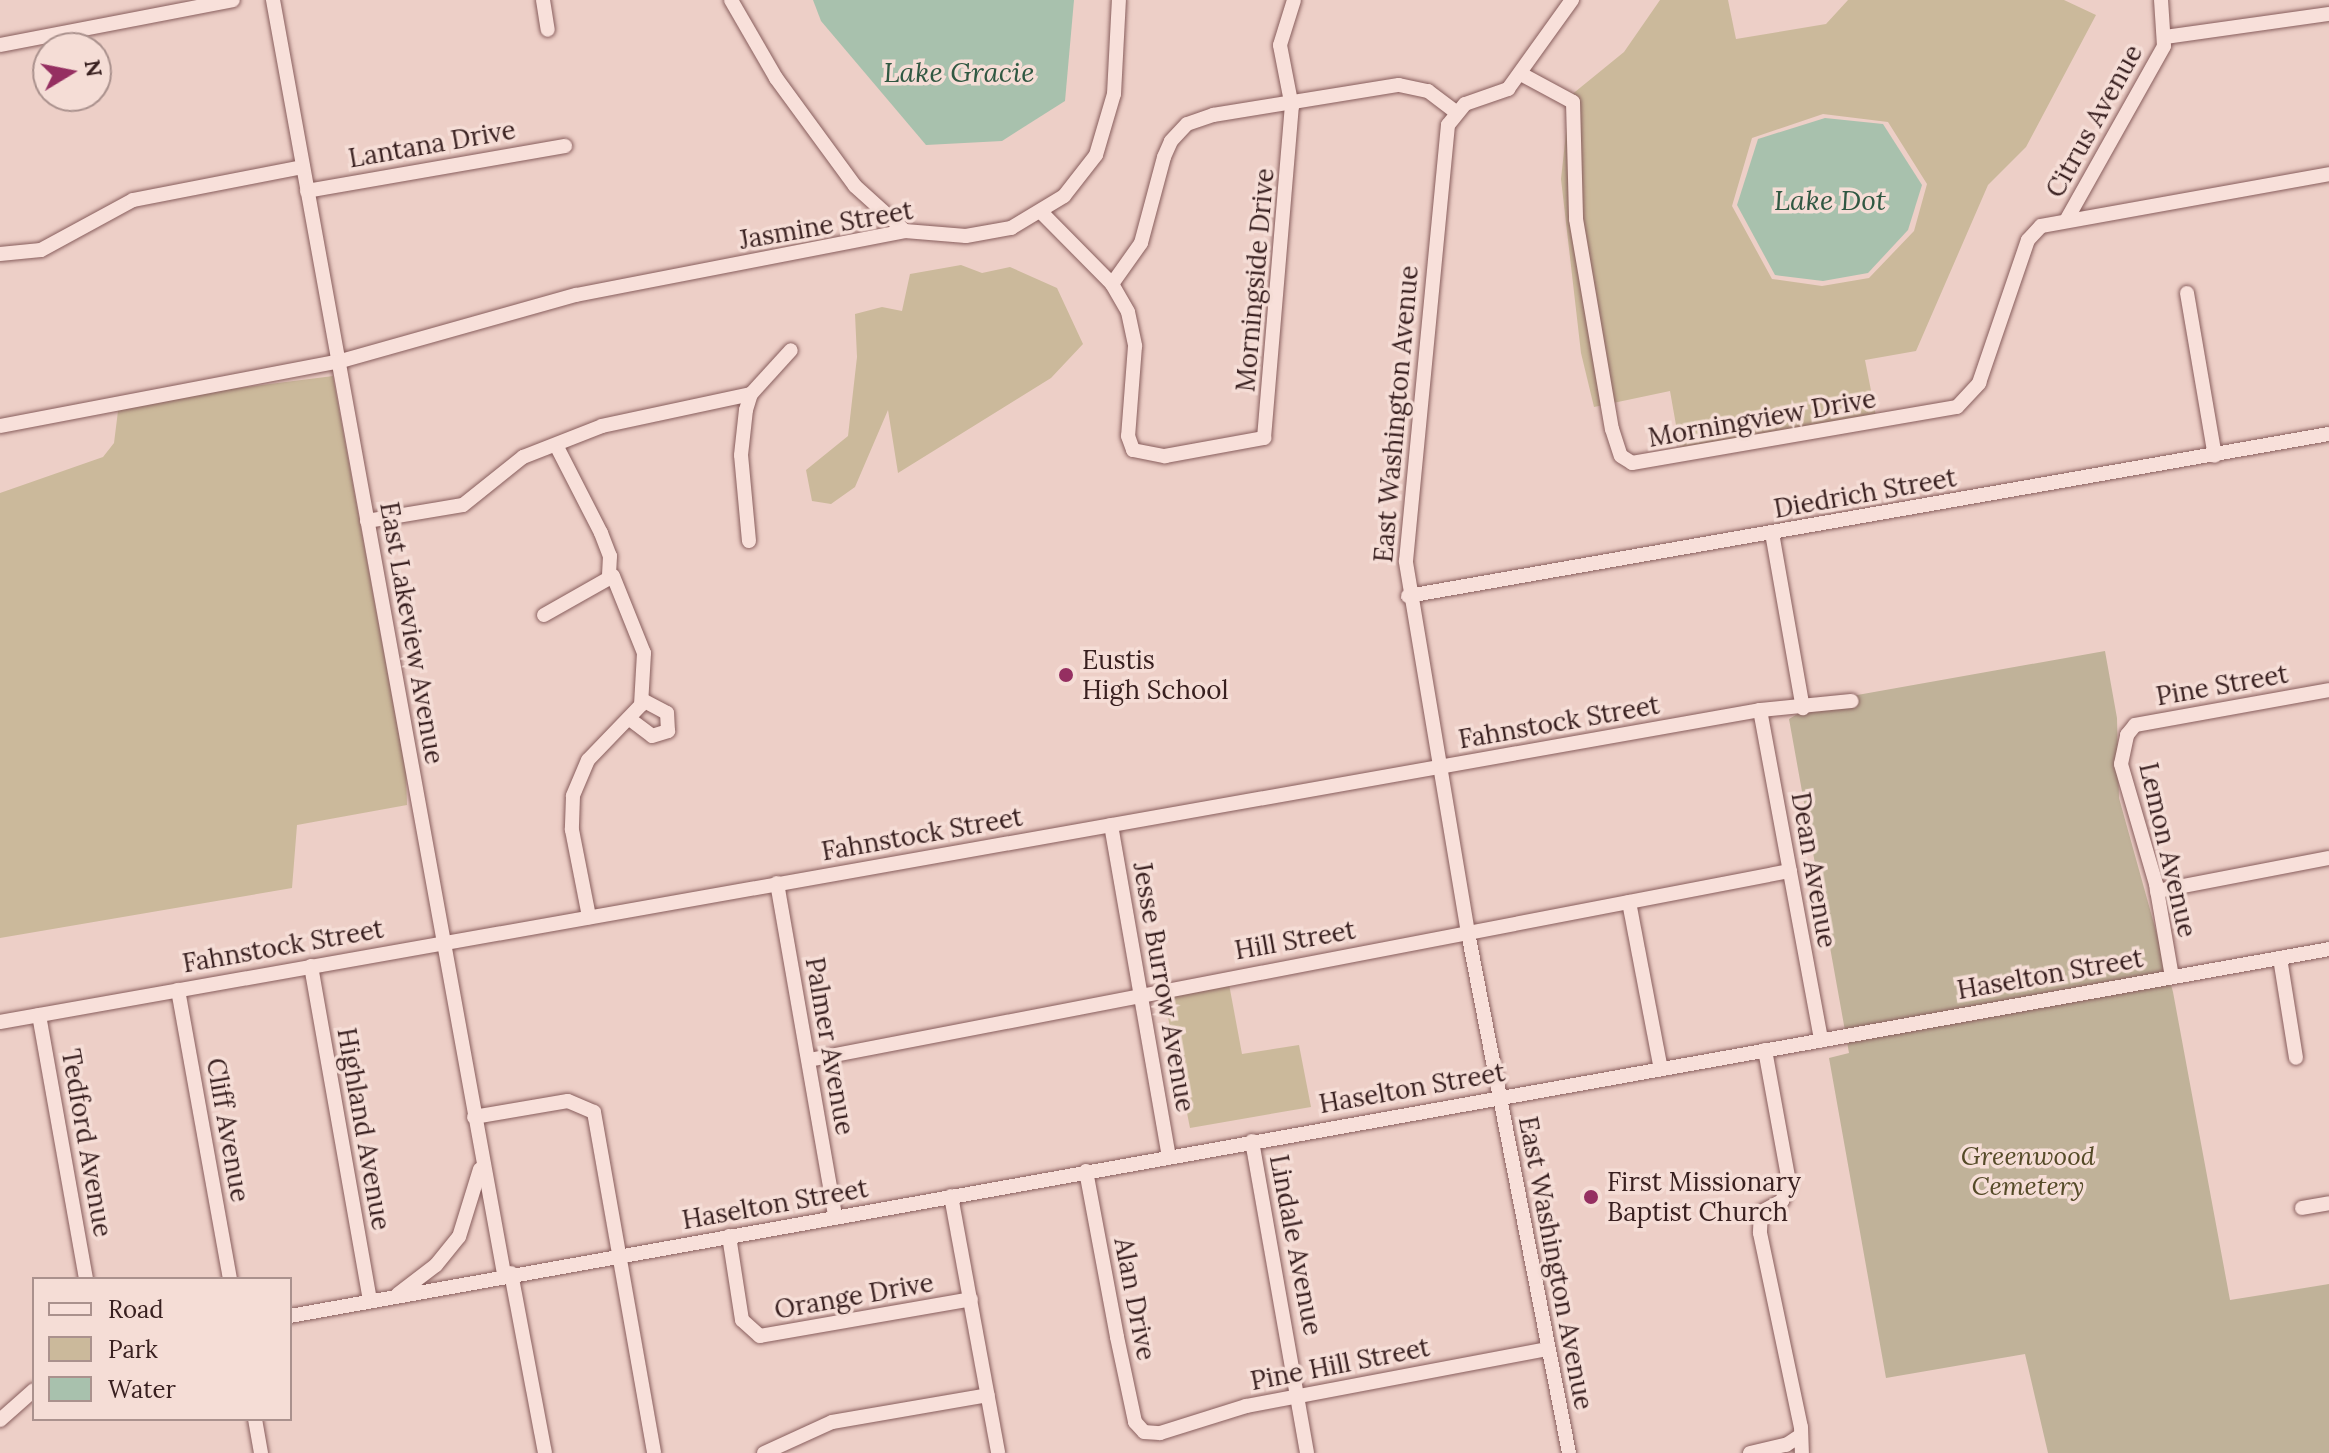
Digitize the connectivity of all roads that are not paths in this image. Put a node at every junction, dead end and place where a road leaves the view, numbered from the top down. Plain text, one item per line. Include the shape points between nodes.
1 (233, 0) edge
2 (273, 0) edge
3 (543, 0) edge
4 (731, 0) edge
5 (1119, 0) edge
6 (1294, 0) edge
7 (1572, 0) edge
8 (2161, 0) edge
9 (2329, 14) edge
10 (548, 30) dead end
11 (2165, 37) junction
12 (0, 45) edge
13 (1521, 74) junction
14 (1291, 103) junction
15 (1456, 112) junction
16 (565, 146) dead end
17 (303, 167) junction
18 (2329, 174) edge
19 (307, 191) junction
20 (1042, 213) junction
21 (2067, 219) junction
22 (905, 231) junction
23 (0, 254) edge
24 (1112, 284) junction
25 (2187, 293) dead end
26 (791, 350) dead end
27 (337, 362) junction
28 (751, 394) junction
29 (0, 426) edge
30 (2329, 434) edge
31 (556, 445) junction
32 (2215, 456) junction
33 (367, 521) junction
34 (1772, 533) junction
35 (749, 541) dead end
36 (609, 576) junction
37 (1408, 596) junction
38 (544, 615) dead end
39 (2329, 690) edge
40 (643, 700) junction
41 (1852, 701) dead end
42 (1803, 708) junction
43 (1760, 710) junction
44 (631, 720) junction
45 (2127, 735) joint
46 (1439, 768) junction
47 (1111, 825) junction
48 (2329, 858) edge
49 (1790, 871) junction
50 (777, 883) junction
51 (2157, 891) junction
52 (1629, 902) junction
53 (589, 917) junction
54 (1468, 933) junction
55 (443, 942) junction
56 (2329, 949) edge
57 (2280, 958) junction
58 (311, 966) junction
59 (2172, 977) junction
60 (178, 990) junction
61 (1143, 996) junction
62 (39, 1015) junction
63 (0, 1022) edge
64 (1821, 1040) junction
65 (1765, 1050) junction
66 (2296, 1058) dead end
67 (809, 1060) junction
68 (1661, 1069) junction
69 (1500, 1098) junction
70 (474, 1117) junction
71 (1252, 1141) junction
72 (1169, 1156) junction
73 (482, 1161) junction
74 (1086, 1171) junction
75 (951, 1196) junction
76 (2329, 1203) edge
77 (2302, 1208) dead end
78 (835, 1217) junction
79 (729, 1236) junction
80 (619, 1257) junction
81 (508, 1273) junction
82 (86, 1277) edge
83 (230, 1277) edge
84 (394, 1296) junction
85 (971, 1299) junction
86 (370, 1301) junction
87 (292, 1316) edge
88 (1548, 1349) junction
89 (32, 1392) edge
90 (988, 1395) junction
91 (1299, 1396) junction
92 (0, 1420) edge
93 (255, 1421) edge
94 (1144, 1432) joint
95 (1800, 1436) junction
96 (261, 1453) edge
97 (545, 1453) edge
98 (654, 1453) edge
99 (764, 1453) edge
100 (998, 1453) edge
101 (1307, 1453) edge
102 (1569, 1453) edge
103 (1750, 1453) edge
104 (1802, 1453) edge

1 - 12 street
2 - 17 street, East Lakeview Avenue
3 - 10 street
4 - 22 street via 776,78 855,186
5 - 20 street, Jasmine Street via 1118,63 1105,136 1077,184
6 - 14 street via 1280,45
7 - 13 street
8 - 11 street, Citrus Avenue
9 - 11 street
11 - 21 street, Citrus Avenue
13 - 15 street via 1500,95 1465,104
13 - 21 street, Morningview Drive via 1573,102 1576,219 1612,429 1621,456 1632,463 1899,419 1967,402 1979,383 2028,240 2041,226
14 - 15 street via 1399,85 1428,91
14 - 24 street via 1213,115 1177,132 1164,157 1141,243
14 - 24 street, Morningside Drive via 1264,438 1165,456 1133,450 1128,436 1135,346 1128,312
15 - 37 street, East Washington Avenue via 1448,125 1440,172 1406,561
16 - 19 street, Lantana Drive
17 - 19 street, East Lakeview Avenue
17 - 23 street via 133,200 41,250
18 - 21 street
19 - 27 street, East Lakeview Avenue
20 - 22 street, Jasmine Street via 990,233
20 - 24 street
22 - 27 street, Jasmine Street via 576,295
25 - 32 street
26 - 28 street
27 - 29 street, Jasmine Street
27 - 33 street, East Lakeview Avenue
28 - 31 street via 655,411
28 - 35 street via 741,455
30 - 32 street, Diedrich Street
31 - 33 street via 523,457 463,505
31 - 36 street via 601,533 610,556
32 - 34 street, Diedrich Street
33 - 55 street, East Lakeview Avenue
34 - 37 street, Diedrich Street
34 - 42 street
36 - 38 street
36 - 40 street via 616,579 644,653
37 - 46 street, East Washington Avenue
39 - 45 street, Pine Street via 2135,725
40 - 44 street
40 - 44 street via 667,713 668,731 652,736
41 - 42 street, Fahnstock Street
42 - 43 street, Fahnstock Street
43 - 46 street, Fahnstock Street
43 - 49 street, Dean Avenue
44 - 53 street via 588,760 573,796 572,830
45 - 51 street, Lemon Avenue via 2121,755 2126,792
46 - 47 street, Fahnstock Street
46 - 54 street, East Washington Avenue
47 - 50 street, Fahnstock Street
47 - 61 street, Jesse Burrow Avenue
48 - 51 street
49 - 52 street, Hill Street
49 - 64 street, Dean Avenue
50 - 53 street, Fahnstock Street
50 - 67 street, Palmer Avenue
51 - 59 street, Lemon Avenue
52 - 54 street, Hill Street
52 - 68 street
53 - 55 street, Fahnstock Street
54 - 61 street, Hill Street
54 - 69 street, East Washington Avenue
55 - 58 street, Fahnstock Street
55 - 70 street, East Lakeview Avenue
56 - 57 street, Haselton Street
57 - 59 street, Haselton Street
57 - 66 street
58 - 60 street, Fahnstock Street
58 - 86 street, Highland Avenue
59 - 64 street, Haselton Street
60 - 62 street, Fahnstock Street
60 - 83 street, Cliff Avenue
61 - 67 street, Hill Street
61 - 72 street, Jesse Burrow Avenue
62 - 63 street, Fahnstock Street
62 - 82 street, Tedford Avenue
64 - 65 street, Haselton Street
65 - 68 street, Haselton Street
65 - 95 street via 1789,1182 1782,1201 1761,1212 1760,1233
67 - 78 street, Palmer Avenue
68 - 69 street, Haselton Street
69 - 71 street, Haselton Street
69 - 88 street, East Washington Avenue
70 - 73 street, East Lakeview Avenue
70 - 80 street via 546,1103 588,1105 596,1118
71 - 72 street, Haselton Street
71 - 91 street, Lindale Avenue
72 - 74 street, Haselton Street
73 - 81 street, East Lakeview Avenue
73 - 84 street via 472,1208 459,1237 436,1265
74 - 75 street, Haselton Street
74 - 94 street, Alan Drive via 1135,1422
75 - 78 street, Haselton Street
75 - 85 street
76 - 77 street
78 - 79 street, Haselton Street
79 - 80 street, Haselton Street
79 - 85 street, Orange Drive via 742,1320 760,1336
80 - 81 street, Haselton Street
80 - 98 street
81 - 84 street, Haselton Street
81 - 97 street, East Lakeview Avenue
84 - 86 street, Haselton Street
85 - 90 street
86 - 87 street, Haselton Street
88 - 91 street, Pine Hill Street
88 - 102 street, East Washington Avenue
89 - 92 street
90 - 99 street via 832,1422
90 - 100 street
91 - 94 street, Pine Hill Street via 1160,1433
91 - 101 street, Lindale Avenue
93 - 96 street
95 - 103 street via 1786,1445
95 - 104 street

